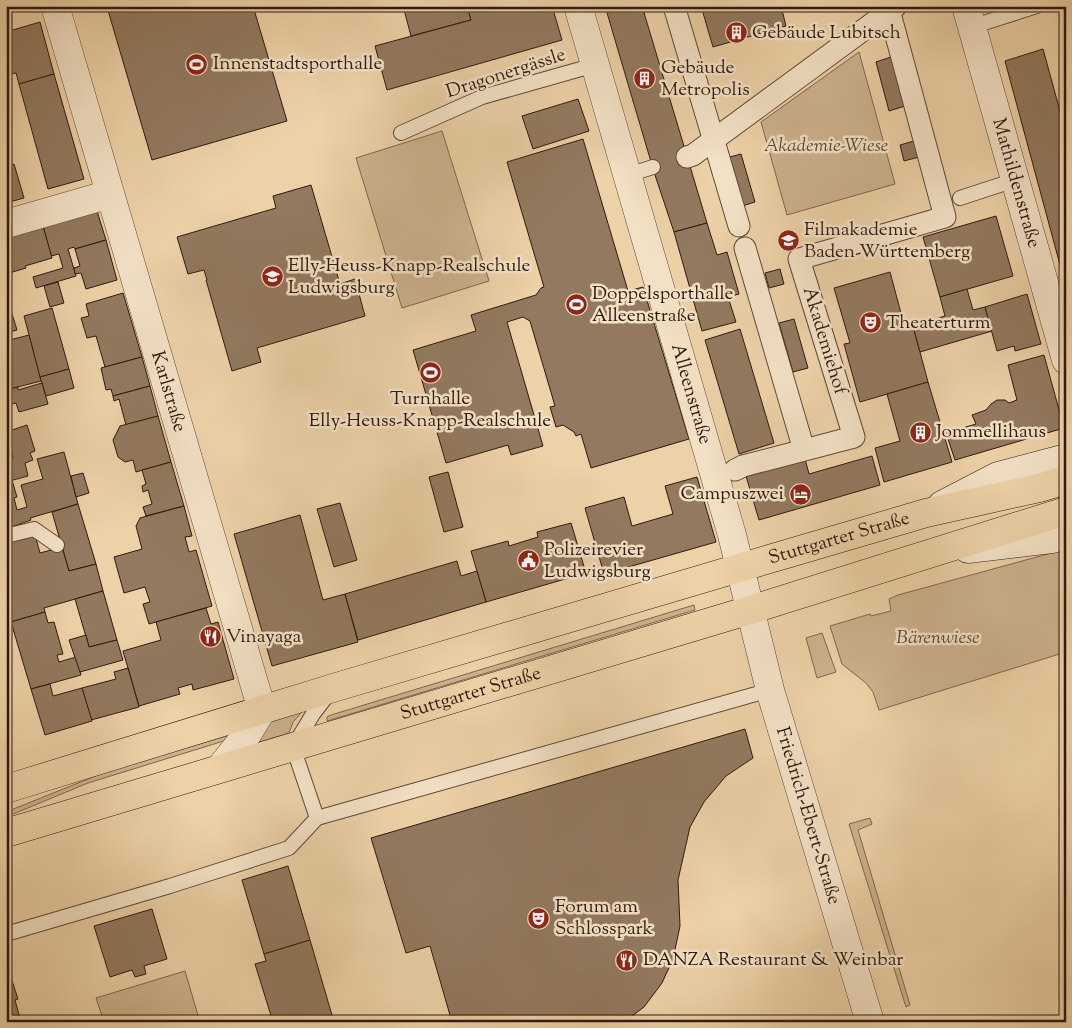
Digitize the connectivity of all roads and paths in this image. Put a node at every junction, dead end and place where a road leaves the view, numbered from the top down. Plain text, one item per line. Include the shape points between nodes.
1 (55, 6) edge
2 (578, 6) edge
3 (674, 6) edge
4 (1037, 6) edge
5 (891, 8) edge
6 (970, 12) edge
7 (595, 65) junction
8 (401, 132) dead end
9 (714, 140) junction
10 (687, 157) dead end
11 (1015, 180) junction
12 (110, 194) junction
13 (960, 198) dead end
14 (6, 224) edge
15 (739, 226) dead end
16 (745, 248) dead end
17 (1066, 360) edge
18 (804, 450) junction
19 (1066, 458) edge
20 (735, 470) dead end
21 (1066, 480) edge
22 (1066, 511) edge
23 (926, 513) junction
24 (1066, 535) edge
25 (6, 536) edge
26 (57, 545) dead end
27 (934, 553) junction
28 (741, 567) junction
29 (750, 610) junction
30 (333, 688) junction
31 (770, 690) junction
32 (262, 710) junction
33 (293, 746) junction
34 (221, 768) junction
35 (6, 789) edge
36 (317, 818) junction
37 (6, 833) edge
38 (6, 934) edge
39 (870, 1022) edge

1 - 12 street, Karlstraße
2 - 7 street, Alleenstraße
3 - 9 street
4 - 6 lane
5 - 9 street, Akademiehof
5 - 18 street, Akademiehof via 945,217 799,259 854,437
6 - 11 street, Mathildenstraße
7 - 8 lane, Dragonergässle via 482,97
7 - 28 street, Alleenstraße via 640,171
9 - 10 street, Akademiehof
9 - 15 street
11 - 13 lane
11 - 17 street, Mathildenstraße
12 - 14 street
12 - 32 street, Karlstraße
16 - 18 street
18 - 20 street, Akademiehof
19 - 23 street, Stuttgarter Straße via 998,476
21 - 23 main road, Stuttgarter Straße
22 - 27 main road, Stuttgarter Straße
23 - 28 main road, Stuttgarter Straße
24 - 27 street, Stuttgarter Straße
25 - 26 lane via 34,528
27 - 29 main road, Stuttgarter Straße
28 - 29 street, Alleenstraße
28 - 30 main road, Stuttgarter Straße
29 - 31 street, Friedrich-Ebert-Straße
29 - 33 main road, Stuttgarter Straße
30 - 32 main road, Stuttgarter Straße
30 - 33 lane
31 - 36 lane
31 - 39 street, Friedrich-Ebert-Straße
32 - 34 street
32 - 35 main road, Stuttgarter Straße
33 - 34 main road, Stuttgarter Straße
33 - 36 lane
34 - 37 main road, Stuttgarter Straße
36 - 38 lane via 289,848

